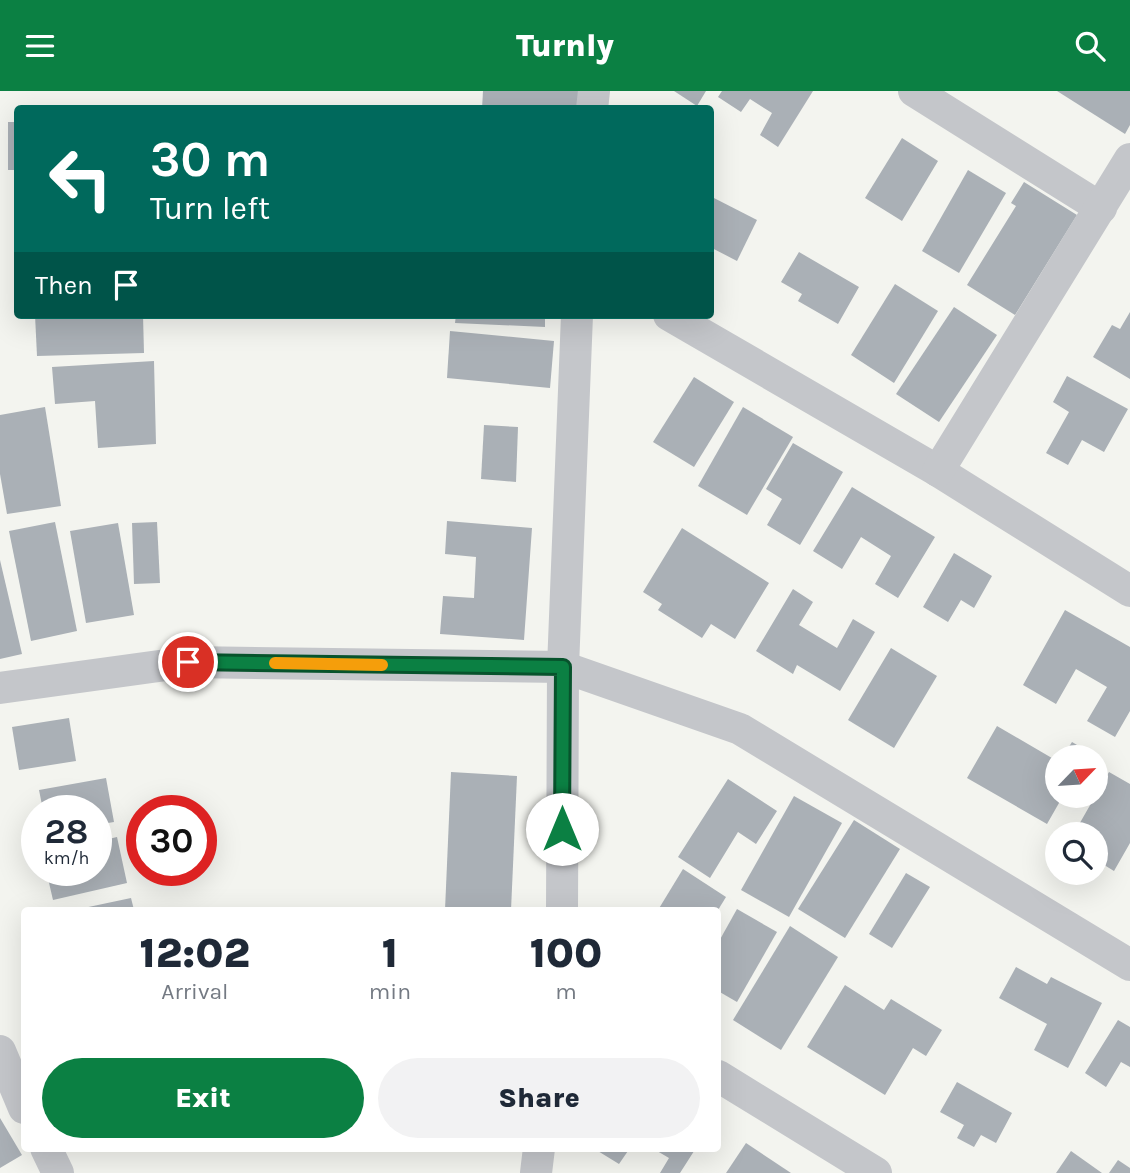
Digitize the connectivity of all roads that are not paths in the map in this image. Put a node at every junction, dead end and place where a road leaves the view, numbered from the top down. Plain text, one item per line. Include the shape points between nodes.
1 (914, 91) edge
2 (1130, 159) edge
3 (1101, 208) junction
4 (577, 319) edge
5 (677, 319) edge
6 (938, 471) junction
7 (1130, 591) edge
8 (563, 667) junction
9 (0, 688) edge
10 (562, 907) edge
11 (1130, 965) edge
12 (0, 1051) edge
13 (721, 1078) edge
14 (21, 1101) edge
15 (48, 1152) edge
16 (539, 1152) edge
17 (58, 1173) edge
18 (536, 1173) edge
19 (876, 1173) edge

1 - 3 street
2 - 3 street
3 - 6 street
4 - 8 street
5 - 6 street
6 - 7 street
8 - 9 street via 188,662
8 - 10 street
8 - 11 street via 740,729
12 - 14 street
13 - 19 street
15 - 17 street
16 - 18 street

